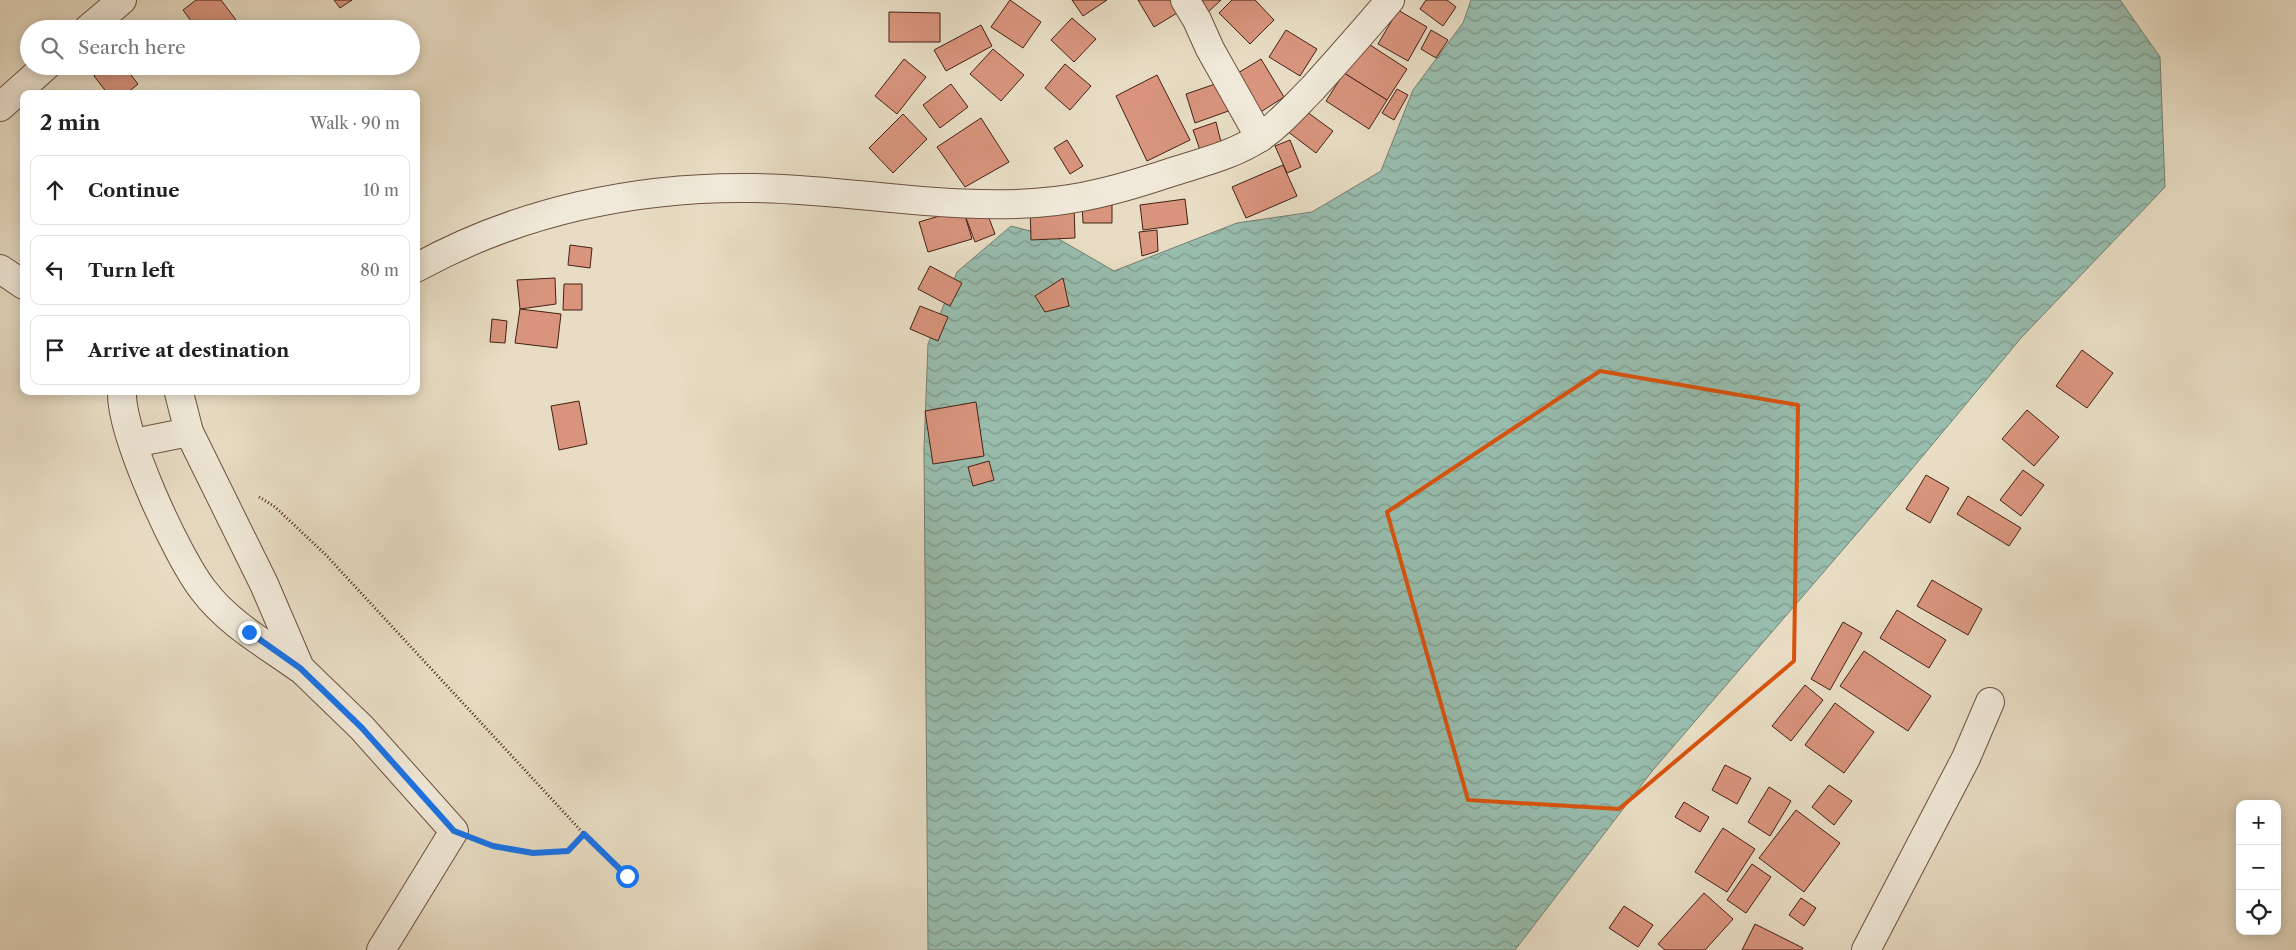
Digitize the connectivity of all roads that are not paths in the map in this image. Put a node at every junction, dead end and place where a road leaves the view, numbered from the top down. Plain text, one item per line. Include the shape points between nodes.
1 (122, 0) edge
2 (1185, 0) edge
3 (1390, 0) edge
4 (99, 20) edge
5 (36, 75) edge
6 (0, 106) edge
7 (1260, 138) junction
8 (420, 266) edge
9 (0, 269) edge
10 (20, 282) edge
11 (122, 395) edge
12 (177, 395) edge
13 (189, 432) junction
14 (134, 443) junction
15 (300, 668) junction
16 (1990, 702) dead end
17 (381, 950) edge
18 (1866, 950) edge

1 - 4 street
2 - 7 street
3 - 7 street via 1306,95
5 - 6 street
7 - 8 street via 1233,153 1138,184 1056,201 958,203 752,188 635,196 536,216 476,238
9 - 10 street
11 - 14 street via 125,421
12 - 13 street
13 - 14 street
13 - 15 street via 264,584
14 - 15 street via 154,497 204,592 226,615
15 - 17 street via 362,728 454,831
16 - 18 street via 1966,758

